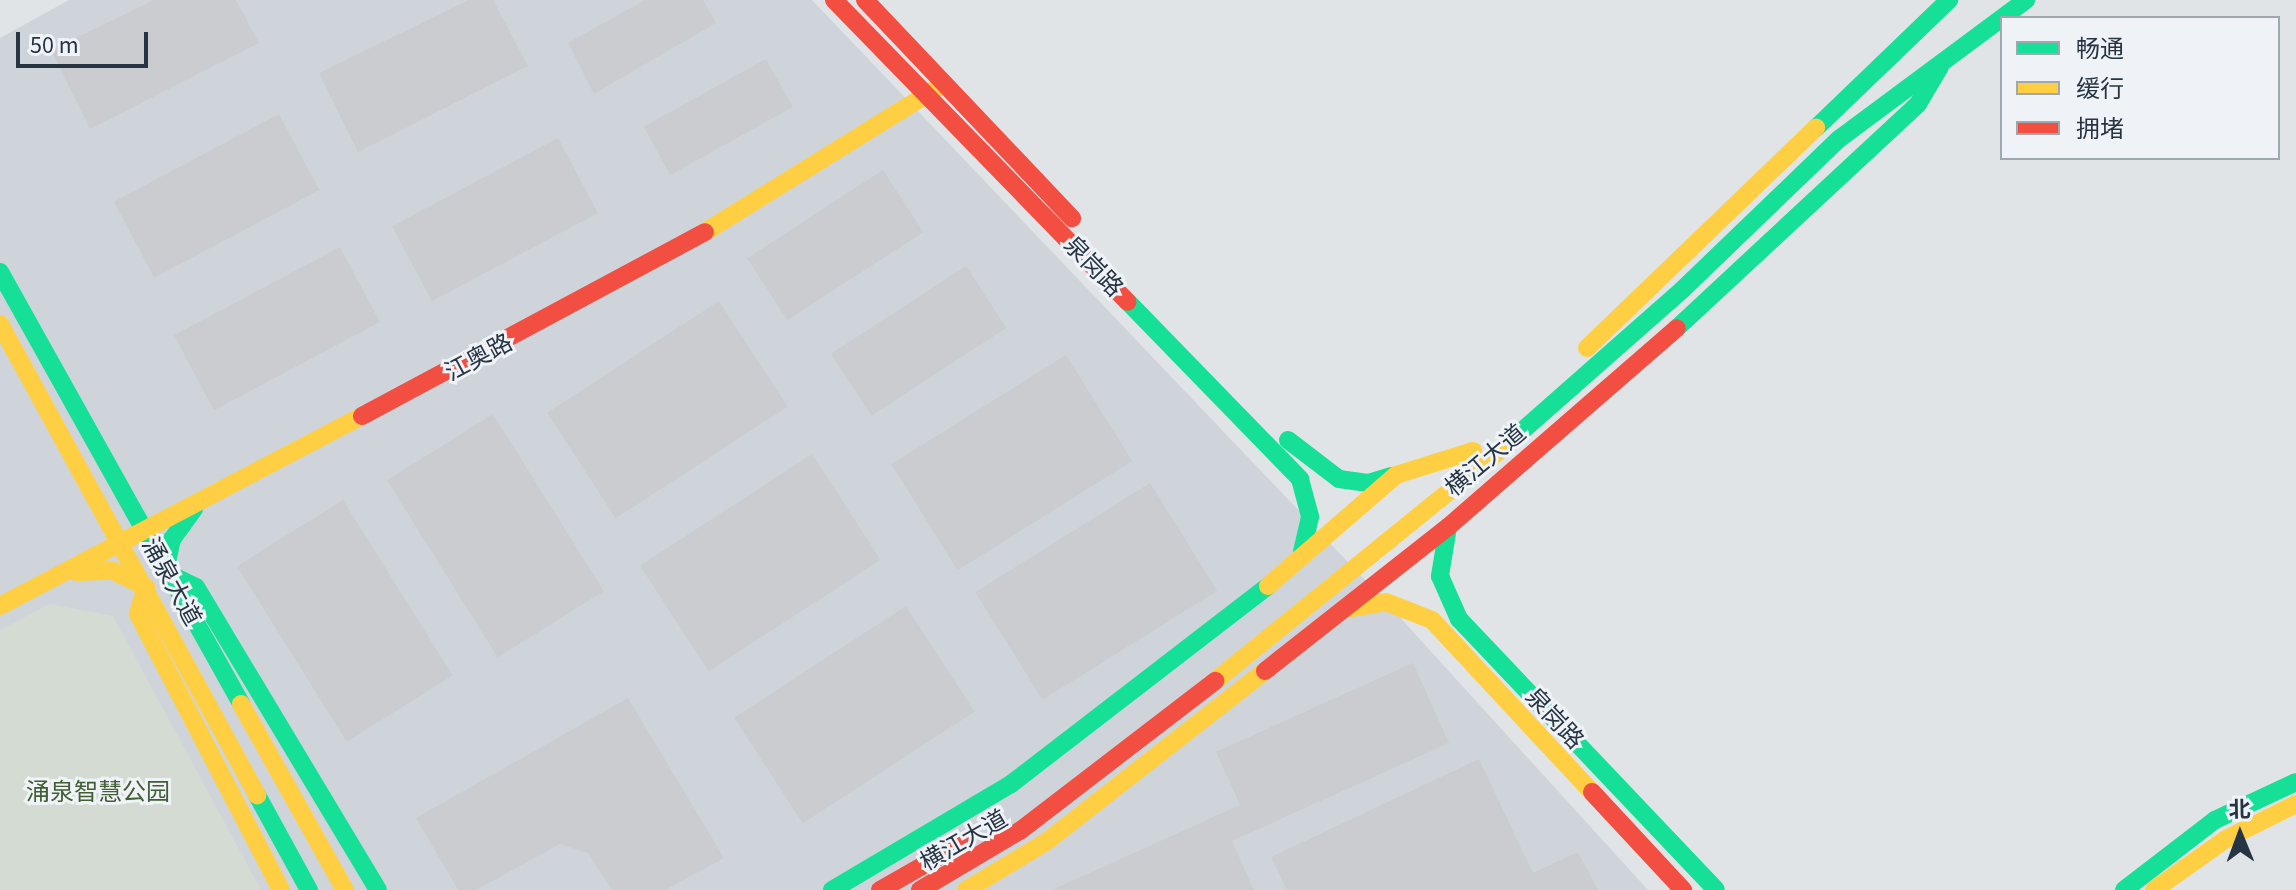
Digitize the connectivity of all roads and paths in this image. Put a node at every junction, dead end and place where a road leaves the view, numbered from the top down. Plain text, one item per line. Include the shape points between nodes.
1 (834, 0) edge
2 (865, 0) edge
3 (1949, 0) edge
4 (2026, 0) edge
5 (2003, 16) edge
6 (2000, 18) edge
7 (1949, 53) junction
8 (938, 78) junction
9 (923, 92) junction
10 (0, 272) edge
11 (0, 324) edge
12 (1473, 451) junction
13 (1304, 470) junction
14 (1396, 475) junction
15 (1468, 476) junction
16 (1484, 494) junction
17 (202, 502) junction
18 (140, 526) junction
19 (1448, 527) junction
20 (118, 537) junction
21 (1302, 551) junction
22 (165, 572) junction
23 (55, 577) junction
24 (0, 586) edge
25 (146, 587) junction
26 (1262, 591) junction
27 (0, 606) edge
28 (1278, 609) junction
29 (1345, 610) junction
30 (1296, 618) junction
31 (1459, 619) junction
32 (1445, 632) junction
33 (1312, 636) junction
34 (2296, 782) edge
35 (2296, 804) edge
36 (281, 890) edge
37 (309, 890) edge
38 (345, 890) edge
39 (378, 890) edge
40 (832, 890) edge
41 (880, 890) edge
42 (920, 890) edge
43 (966, 890) edge
44 (1683, 890) edge
45 (1716, 890) edge
46 (2124, 890) edge
47 (2154, 890) edge

1 - 9 street, 泉岗路
2 - 8 street, 泉岗路
3 - 12 street, 横江大道 via 1802,137 1668,276
4 - 5 street, 横江大道
6 - 7 street, 横江大道
7 - 15 street, 横江大道 via 1839,139 1682,290
7 - 16 street via 1918,104 1672,333
8 - 9 street, 江奥路
8 - 13 street, 泉岗路
9 - 13 street, 泉岗路
9 - 17 street, 江奥路 via 664,258
9 - 18 street, 江奥路
10 - 18 street, 涌泉大道
11 - 20 street, 涌泉大道
12 - 14 street
12 - 28 street, 横江大道
13 - 14 street, 泉岗路 via 1352,482
13 - 21 street, 泉岗路 via 1310,517
14 - 21 street
15 - 16 street
15 - 30 street, 横江大道
16 - 19 street
17 - 18 street, 江奥路
17 - 22 street via 178,527
18 - 20 street, 江奥路
18 - 22 street, 涌泉大道
19 - 29 street
19 - 31 street, 泉岗路 via 1440,576
20 - 23 street, 江奥路
20 - 24 street, 江奥路
20 - 25 street, 涌泉大道
21 - 26 street
22 - 38 street, 涌泉大道
22 - 39 street via 196,587
23 - 25 street via 113,571
23 - 27 street, 江奥路
25 - 36 street via 138,614
25 - 37 street, 涌泉大道
26 - 28 street
26 - 40 street via 1011,784
28 - 41 street, 横江大道 via 1010,815
29 - 32 street, 泉岗路 via 1368,602 1405,605
29 - 33 street
30 - 33 street
30 - 42 street, 横江大道 via 1021,830
31 - 32 street
31 - 45 street, 泉岗路
32 - 44 street, 泉岗路
33 - 43 street via 1046,842
34 - 46 street via 2215,820
35 - 47 street via 2226,839

